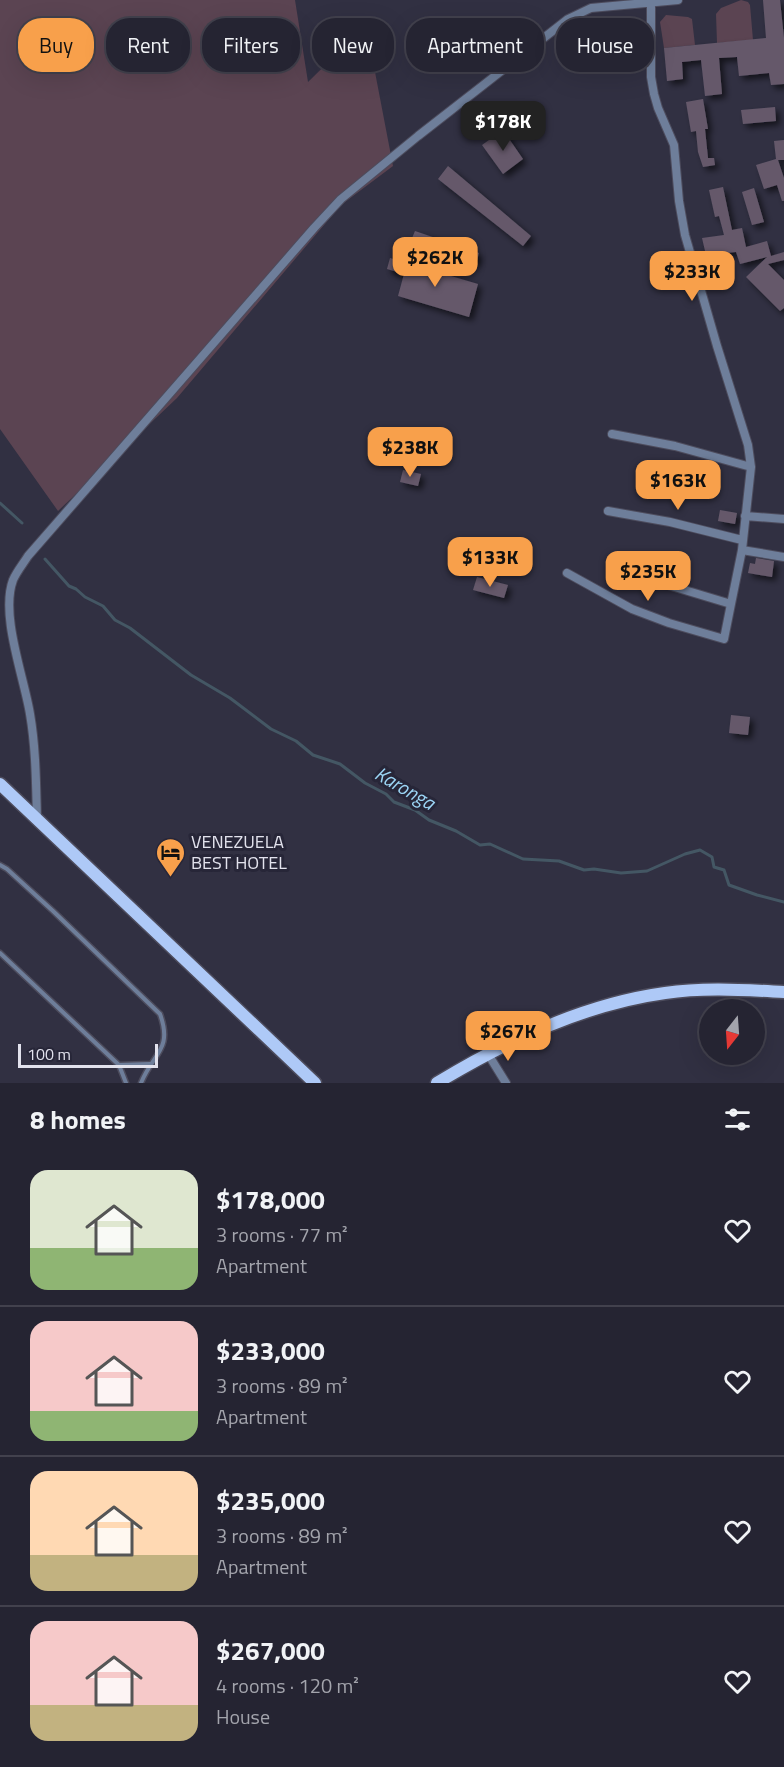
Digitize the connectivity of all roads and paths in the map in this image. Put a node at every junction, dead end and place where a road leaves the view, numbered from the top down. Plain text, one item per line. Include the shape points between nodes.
1 (678, 0) edge
2 (651, 2) junction
3 (612, 434) dead end
4 (751, 467) junction
5 (608, 511) dead end
6 (745, 516) junction
7 (784, 519) edge
8 (742, 540) junction
9 (742, 550) junction
10 (784, 557) edge
11 (567, 573) dead end
12 (658, 582) dead end
13 (731, 604) junction
14 (0, 784) edge
15 (37, 820) junction
16 (0, 865) edge
17 (0, 953) edge
18 (784, 992) edge
19 (488, 1054) junction
20 (150, 1064) junction
21 (119, 1065) junction
22 (126, 1083) edge
23 (141, 1083) edge
24 (315, 1083) edge
25 (437, 1083) edge
26 (506, 1083) edge

1 - 2 street
2 - 4 street via 654,94 674,145 685,235 748,445
2 - 15 street via 591,8 568,19 341,199 28,556 14,579 9,600 11,627 31,716
3 - 4 street
4 - 6 street
5 - 8 street
6 - 7 street
6 - 8 street
8 - 9 street
9 - 10 street
9 - 13 street
11 - 13 street via 632,609 724,639
12 - 13 street
14 - 15 main road
15 - 24 main road
16 - 20 lane via 160,1014 165,1040
17 - 21 lane
18 - 19 main road via 704,990 640,998 576,1016
19 - 25 main road
19 - 26 street
20 - 21 lane
20 - 23 lane
21 - 22 lane

